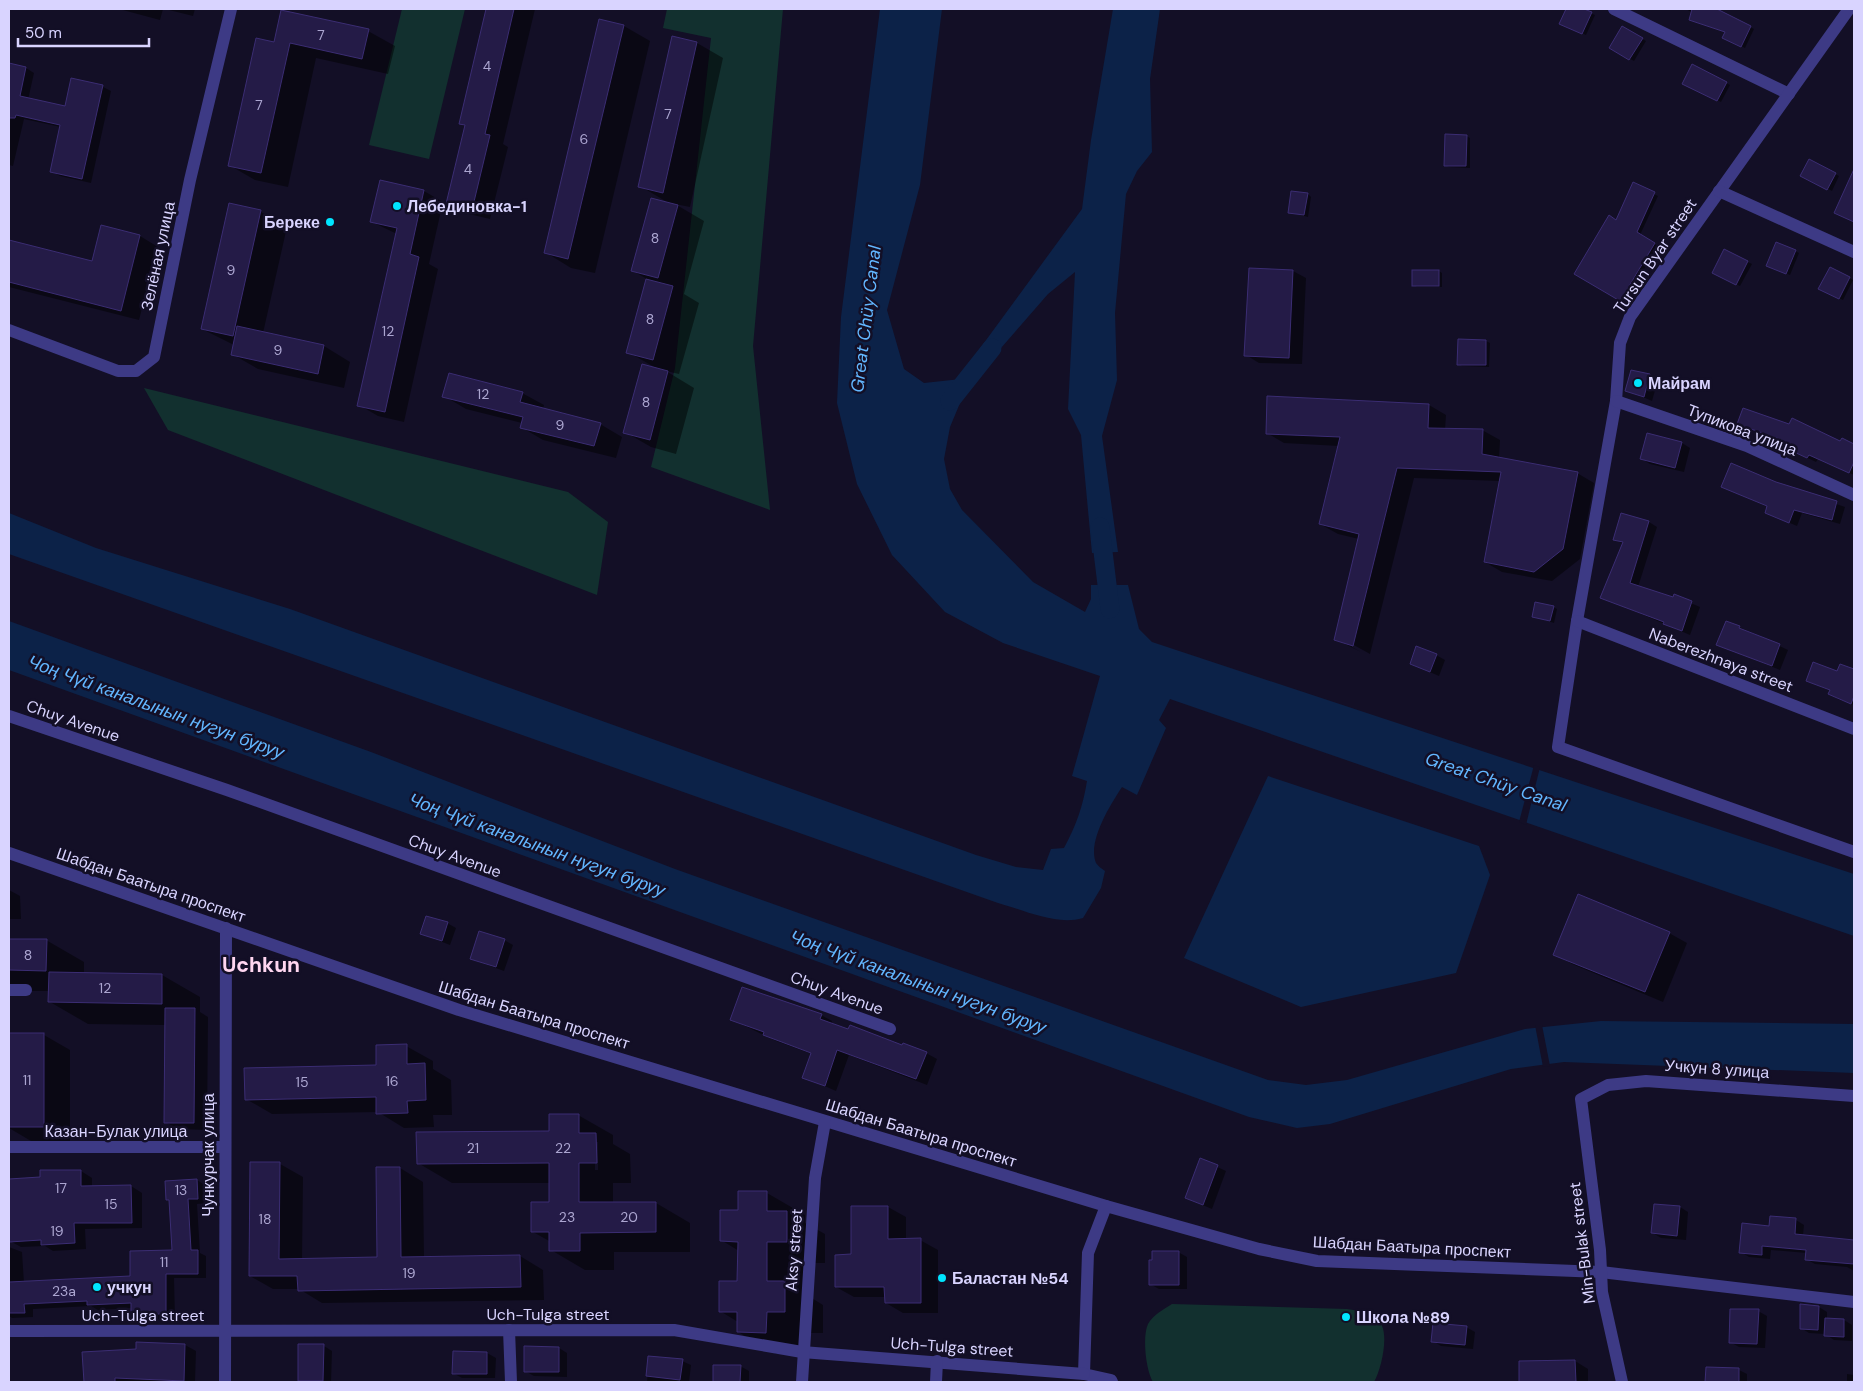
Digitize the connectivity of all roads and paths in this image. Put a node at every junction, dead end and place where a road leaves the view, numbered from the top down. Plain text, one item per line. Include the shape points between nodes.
1 (230, 9) edge
2 (1614, 9) edge
3 (1848, 9) edge
4 (1789, 94) junction
5 (1719, 191) junction
6 (1854, 252) edge
7 (9, 330) edge
8 (1616, 400) junction
9 (1854, 495) edge
10 (1577, 621) junction
11 (9, 716) edge
12 (1854, 729) edge
13 (1854, 852) edge
14 (9, 853) edge
15 (226, 928) junction
16 (9, 990) edge
17 (26, 990) dead end
18 (890, 1029) dead end
19 (1854, 1096) edge
20 (1580, 1099) joint
21 (825, 1122) junction
22 (9, 1147) edge
23 (224, 1147) junction
24 (1106, 1206) junction
25 (1601, 1272) junction
26 (1854, 1302) edge
27 (509, 1330) junction
28 (9, 1331) edge
29 (225, 1332) junction
30 (802, 1352) junction
31 (937, 1361) junction
32 (1084, 1374) junction
33 (225, 1382) edge
34 (511, 1382) edge
35 (802, 1382) edge
36 (936, 1382) edge
37 (1112, 1382) edge
38 (1622, 1382) edge

1 - 7 street, Зелёная улица via 154,356 136,371 118,370
2 - 4 street
3 - 4 street, Tursun Byar street
4 - 5 street, Tursun Byar street
5 - 6 street
5 - 8 street, Tursun Byar street via 1630,317 1620,343
8 - 9 street, Тупикова улица via 1746,446
8 - 10 street, Tursun Byar street
10 - 12 street, Naberezhnaya street
10 - 13 street, Tursun Byar street via 1558,747
11 - 18 street, Chuy Avenue via 227,790
14 - 15 street, Шабдан Баатыра проспект
15 - 21 street, Шабдан Баатыра проспект via 459,1010
15 - 23 street, Чункурчак улица
16 - 17 street
19 - 20 street, Учкун 8 улица via 1646,1080 1608,1085
20 - 25 street, Min-Bulak street
21 - 24 street, Шабдан Баатыра проспект
21 - 30 street, Aksy street via 815,1178
22 - 23 street, Казан-Булак улица
23 - 29 street, Чункурчак улица
24 - 25 street, Шабдан Баатыра проспект via 1226,1240 1317,1261
24 - 32 street via 1088,1254
25 - 26 street, Шабдан Баатыра проспект
25 - 38 street, Min-Bulak street via 1602,1292
27 - 29 street, Uch-Tulga street
27 - 30 street, Uch-Tulga street via 674,1330
27 - 34 street
28 - 29 street, Uch-Tulga street
29 - 33 street, Чункурчак улица
30 - 31 street, Uch-Tulga street
30 - 35 street, Aksy street
31 - 32 street, Uch-Tulga street
31 - 36 street
32 - 37 street, Uch-Tulga street

